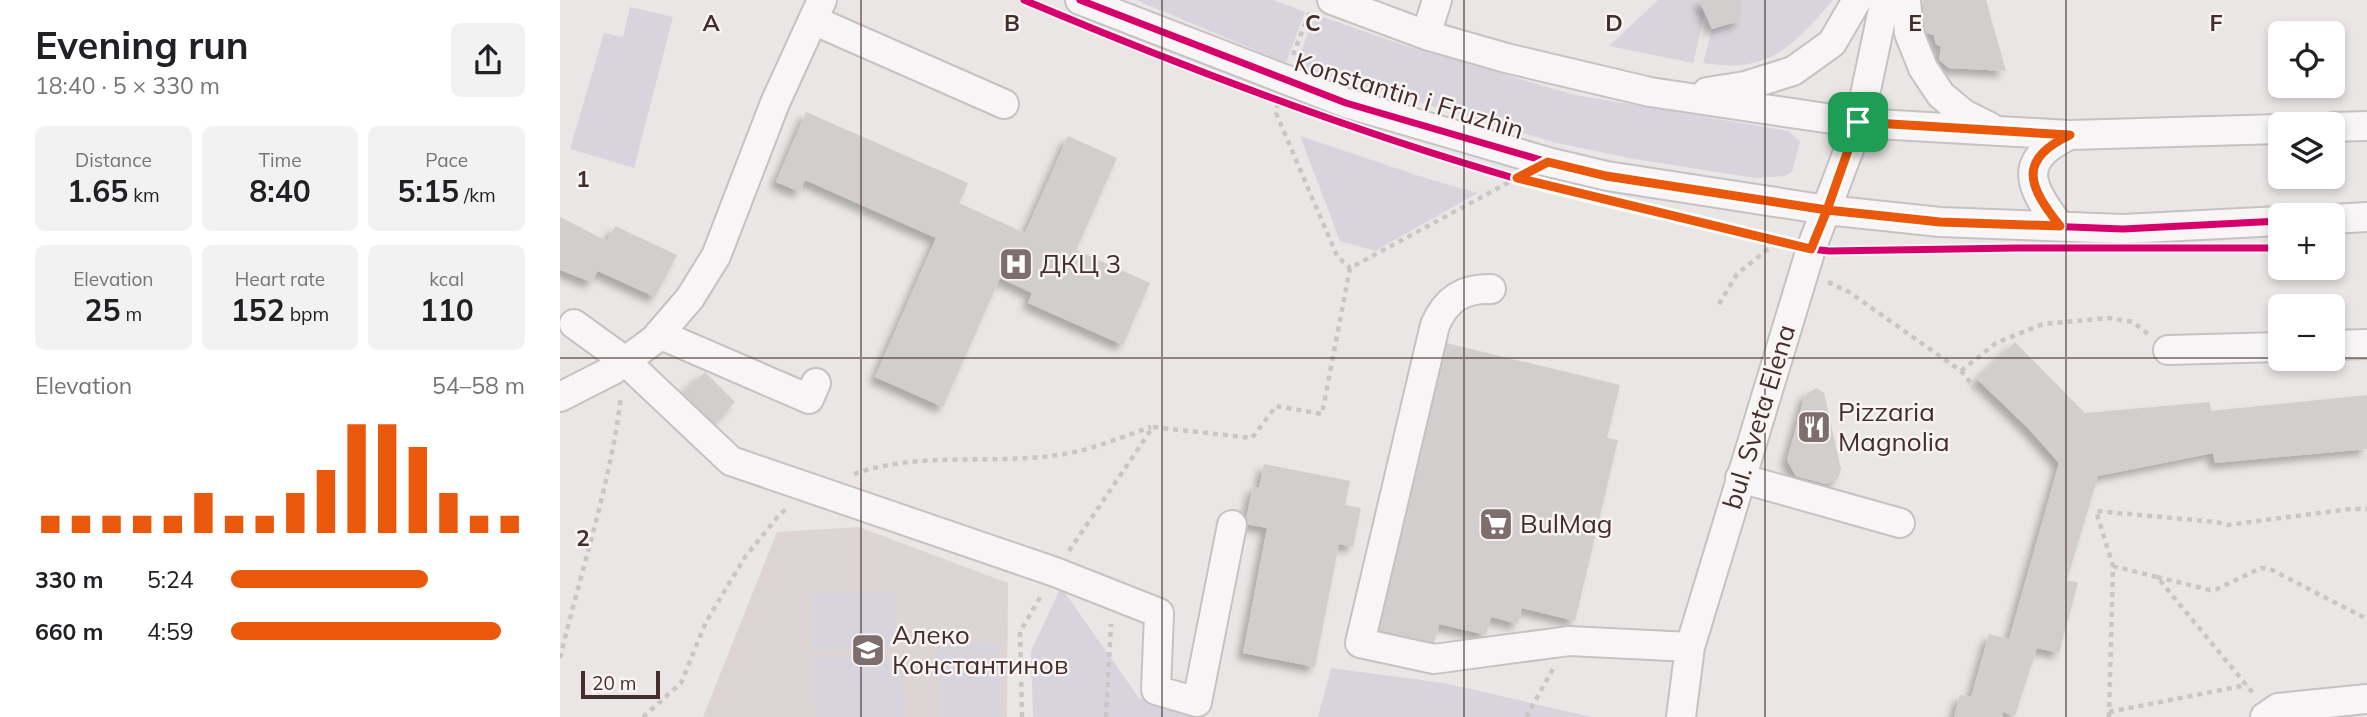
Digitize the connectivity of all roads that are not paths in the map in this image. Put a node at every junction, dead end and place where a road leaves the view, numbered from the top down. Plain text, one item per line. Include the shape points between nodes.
1 (1080, 0) edge
2 (1332, 0) edge
3 (1437, 0) edge
4 (1857, 0) edge
5 (1885, 0) edge
6 (1906, 0) edge
7 (818, 10) edge
8 (1426, 36) junction
9 (1682, 96) junction
10 (1004, 104) dead end
11 (1858, 122) junction
12 (2367, 126) edge
13 (2345, 127) edge
14 (2268, 129) edge
15 (2002, 132) junction
16 (2070, 135) junction
17 (1827, 210) junction
18 (2367, 217) edge
19 (2345, 218) edge
20 (2268, 223) edge
21 (2060, 226) junction
22 (1491, 289) dead end
23 (574, 324) dead end
24 (659, 334) junction
25 (2367, 344) edge
26 (2345, 345) edge
27 (2268, 347) edge
28 (2168, 350) road end
29 (625, 361) junction
30 (816, 383) dead end
31 (560, 397) edge
32 (1740, 478) junction
33 (1900, 523) dead end
34 (1232, 525) dead end
35 (1690, 647) junction
36 (2367, 699) edge
37 (2266, 716) edge
38 (1681, 717) edge

1 - 17 street, Konstantin i Fruzhin via 1346,103 1535,158 1606,176
2 - 8 street
3 - 8 street
4 - 9 street via 1832,43 1793,71 1745,86
5 - 11 street, bul. Sveta Elena
6 - 15 street via 1909,33 1923,68 1941,95 1964,114
7 - 10 street
7 - 24 street via 775,103 716,256 690,298
8 - 9 street via 1544,68
9 - 11 street
11 - 15 street
11 - 17 street, bul. Sveta Elena
12 - 13 street
14 - 16 street
15 - 16 street
16 - 21 street via 2038,156 2034,170 2033,187
17 - 21 street, Konstantin i Fruzhin via 1940,222
17 - 32 street, bul. Sveta Elena
18 - 19 street
20 - 21 street, Konstantin i Fruzhin via 2123,229
22 - 35 street via 1477,288 1457,296 1435,325 1360,643 1434,659 1569,641
23 - 29 street
24 - 29 street
24 - 30 street via 809,399
25 - 26 street
27 - 28 street
29 - 31 street
29 - 34 street via 731,461 1055,572 1159,613 1156,690 1197,702
32 - 33 street
32 - 35 street, bul. Sveta Elena
35 - 38 street, bul. Sveta Elena
36 - 37 street via 2278,708

